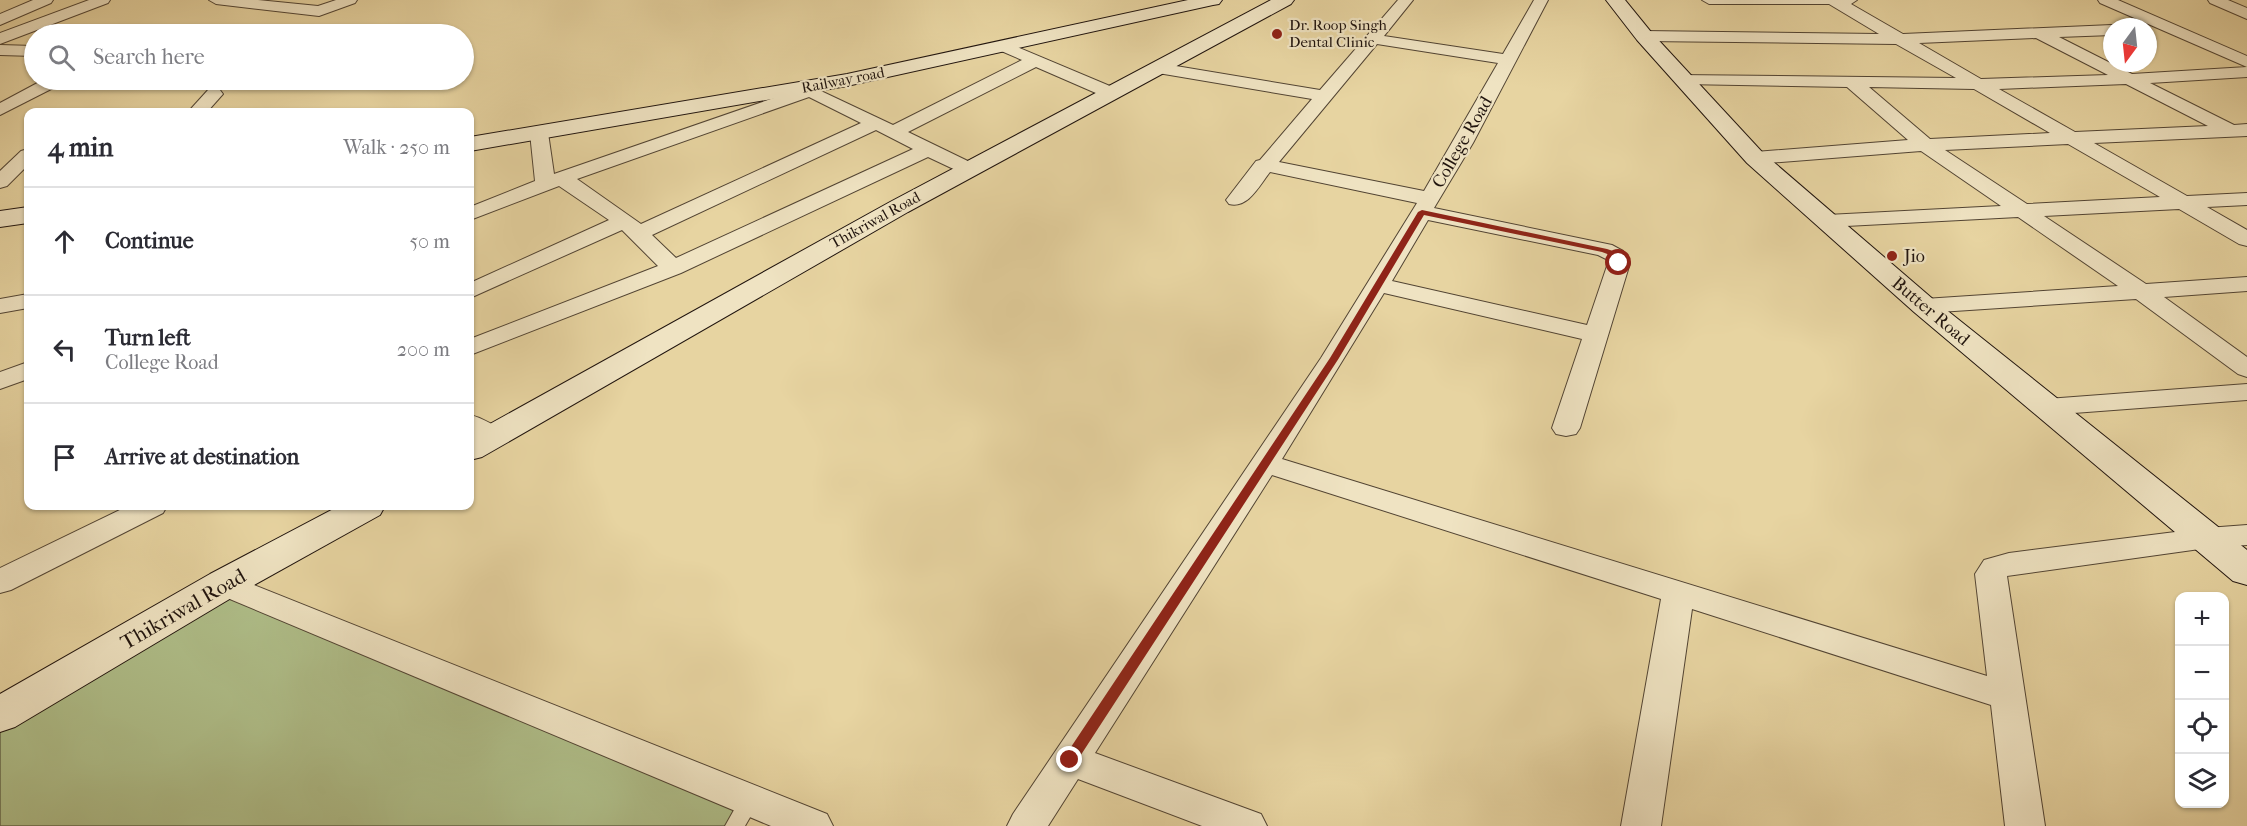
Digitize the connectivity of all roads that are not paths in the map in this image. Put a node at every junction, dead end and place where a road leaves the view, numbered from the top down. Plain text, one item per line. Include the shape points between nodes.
1 (47, 0) edge
2 (103, 0) edge
3 (216, 0) edge
4 (350, 0) edge
5 (1213, 0) edge
6 (1285, 0) edge
7 (1406, 0) edge
8 (1540, 0) edge
9 (1615, 0) edge
10 (1709, 0) edge
11 (1761, 0) edge
12 (1833, 0) edge
13 (1861, 0) edge
14 (2105, 0) edge
15 (2215, 0) edge
16 (0, 3) edge
17 (2247, 14) edge
18 (0, 20) edge
19 (40, 24) edge
20 (2167, 28) junction
21 (2157, 29) edge
22 (24, 30) edge
23 (2103, 30) edge
24 (2038, 34) junction
25 (1644, 36) junction
26 (0, 39) edge
27 (1374, 39) junction
28 (1900, 39) junction
29 (1005, 47) junction
30 (0, 50) edge
31 (24, 51) edge
32 (1036, 60) junction
33 (1509, 60) junction
34 (2247, 62) edge
35 (1158, 68) junction
36 (2247, 72) edge
37 (1683, 79) junction
38 (2128, 79) junction
39 (1852, 82) junction
40 (1978, 84) junction
41 (808, 89) junction
42 (37, 90) edge
43 (1111, 93) junction
44 (214, 94) dead end
45 (1324, 96) junction
46 (201, 108) edge
47 (0, 111) edge
48 (874, 124) junction
49 (893, 132) junction
50 (539, 133) junction
51 (2242, 133) edge
52 (2073, 139) junction
53 (474, 143) edge
54 (1925, 145) junction
55 (929, 150) junction
56 (1755, 158) junction
57 (19, 162) edge
58 (1263, 165) junction
59 (969, 169) junction
60 (553, 181) junction
61 (0, 182) edge
62 (2247, 199) edge
63 (1236, 200) dead end
64 (2183, 202) junction
65 (1426, 205) junction
66 (2021, 211) junction
67 (474, 212) edge
68 (24, 216) edge
69 (0, 219) edge
70 (1827, 221) junction
71 (631, 228) junction
72 (2247, 239) edge
73 (673, 268) junction
74 (2247, 284) edge
75 (1378, 285) junction
76 (474, 289) edge
77 (2141, 291) junction
78 (24, 303) edge
79 (0, 306) edge
80 (1924, 306) junction
81 (1596, 335) junction
82 (474, 346) edge
83 (2247, 369) edge
84 (24, 372) edge
85 (0, 381) edge
86 (2247, 392) edge
87 (2047, 407) junction
88 (1566, 428) dead end
89 (477, 436) edge
90 (1265, 464) junction
91 (144, 510) edge
92 (360, 510) edge
93 (2247, 535) edge
94 (2207, 538) junction
95 (2247, 571) edge
96 (0, 582) edge
97 (224, 584) junction
98 (1678, 595) junction
99 (2009, 697) junction
100 (0, 715) edge
101 (1070, 760) junction
102 (742, 813) edge
103 (813, 826) edge
104 (1027, 826) edge
105 (1247, 826) edge
106 (1641, 826) edge
107 (2025, 826) edge

1 - 16 street
1 - 18 street
2 - 19 street
3 - 4 street via 318,11
5 - 29 main road, Railway road
6 - 35 main road, Thikriwal Road
7 - 27 street
8 - 33 street, College Road
9 - 25 main road, Butter Road
10 - 11 street
11 - 12 street
12 - 13 street
12 - 28 street
14 - 20 street
15 - 17 street
20 - 21 street
20 - 34 street
22 - 26 street
23 - 24 street
24 - 28 street
24 - 38 street
25 - 28 street
25 - 37 main road, Butter Road
27 - 33 street
27 - 45 street
28 - 40 street
29 - 32 street
29 - 41 main road, Railway road
30 - 31 street
32 - 43 street
32 - 49 street
33 - 65 street, College Road
35 - 43 main road, Thikriwal Road
35 - 45 street
36 - 38 street
37 - 39 street
37 - 56 main road, Butter Road
38 - 40 street
38 - 51 street
39 - 40 street
39 - 54 street
40 - 52 street
41 - 48 street
41 - 50 main road, Railway road
41 - 60 street
42 - 47 street
43 - 59 main road, Thikriwal Road
44 - 46 street
45 - 58 street
48 - 49 street
48 - 71 street
49 - 55 street
50 - 53 main road, Railway road
50 - 60 street
51 - 52 street
52 - 54 street
52 - 64 street
54 - 56 street
54 - 66 street
55 - 59 street
55 - 73 street
56 - 70 main road, Butter Road
57 - 61 street
58 - 63 street
58 - 65 street
59 - 89 main road, Thikriwal Road
60 - 67 street
60 - 71 street
62 - 64 street
64 - 66 street
64 - 72 street
65 - 75 street, College Road
65 - 81 street via 1613,253 1619,263
66 - 70 street
66 - 77 street
68 - 69 main road
70 - 80 main road, Butter Road
71 - 73 street
71 - 76 street
73 - 82 street
74 - 77 street
75 - 81 street
75 - 90 street, College Road
77 - 80 street
77 - 83 street
78 - 79 street
80 - 87 main road, Butter Road
81 - 88 street
84 - 85 street
86 - 87 street
87 - 94 main road, Butter Road
90 - 98 street
90 - 101 street, College Road
91 - 96 street
92 - 97 main road, Thikriwal Road
93 - 94 street
94 - 95 main road, Butter Road
94 - 99 street via 1995,568 1991,582
97 - 100 main road, Thikriwal Road
97 - 102 street
98 - 99 street
98 - 106 street
99 - 107 street
101 - 104 street, College Road
101 - 105 street
102 - 103 street

